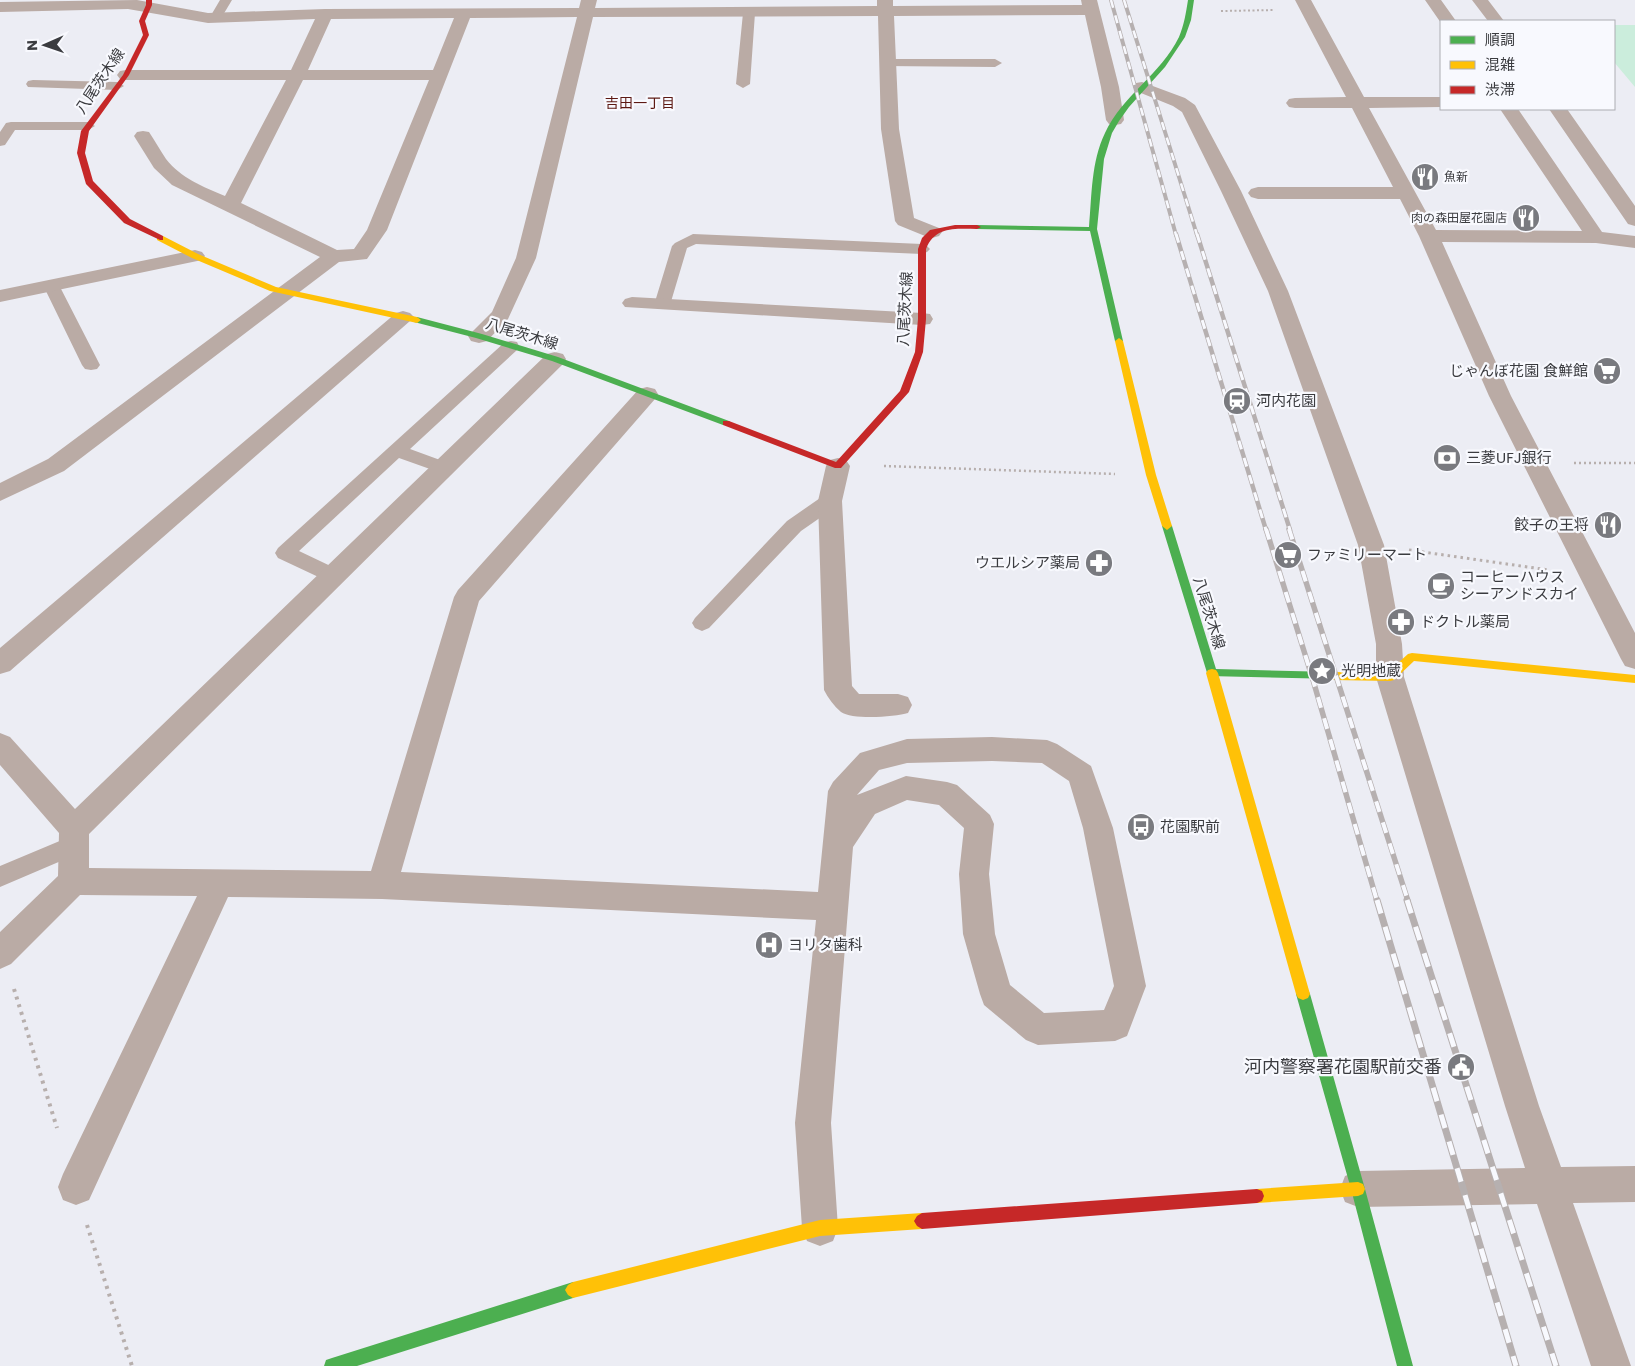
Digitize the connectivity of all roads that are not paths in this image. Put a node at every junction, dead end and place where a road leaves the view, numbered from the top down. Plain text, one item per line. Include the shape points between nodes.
1 (226, 0) edge
2 (1191, 0) edge
3 (1433, 0) edge
4 (1480, 0) edge
5 (149, 2) edge
6 (1090, 5) edge
7 (1305, 5) edge
8 (886, 6) edge
9 (0, 7) edge
10 (439, 7) edge
11 (588, 7) edge
12 (318, 9) edge
13 (743, 9) edge
14 (464, 14) junction
15 (216, 18) junction
16 (1447, 20) edge
17 (1495, 20) edge
18 (888, 62) junction
19 (994, 63) dead end
20 (297, 75) junction
21 (440, 75) junction
22 (121, 80) junction
23 (33, 84) dead end
24 (743, 84) dead end
25 (1142, 87) junction
26 (1357, 102) junction
27 (1440, 102) edge
28 (1295, 103) dead end
29 (1510, 110) edge
30 (1559, 110) edge
31 (1115, 120) junction
32 (88, 126) junction
33 (144, 136) dead end
34 (0, 142) edge
35 (1258, 193) dead end
36 (1406, 193) junction
37 (230, 205) junction
38 (1635, 220) edge
39 (1093, 229) junction
40 (932, 232) junction
41 (1429, 236) junction
42 (1596, 237) junction
43 (1635, 242) edge
44 (922, 249) junction
45 (195, 256) junction
46 (334, 256) junction
47 (51, 285) junction
48 (289, 292) junction
49 (0, 296) edge
50 (632, 303) dead end
51 (662, 305) junction
52 (403, 317) junction
53 (922, 319) junction
54 (479, 336) junction
55 (511, 346) junction
56 (555, 359) junction
57 (91, 365) dead end
58 (647, 394) junction
59 (397, 451) junction
60 (838, 466) junction
61 (444, 468) junction
62 (0, 493) edge
63 (830, 500) junction
64 (334, 576) junction
65 (702, 623) dead end
66 (1635, 658) edge
67 (0, 664) edge
68 (1212, 673) junction
69 (1390, 677) junction
70 (1635, 679) edge
71 (898, 705) dead end
72 (0, 745) edge
73 (74, 837) junction
74 (837, 846) junction
75 (0, 877) edge
76 (73, 881) junction
77 (219, 883) junction
78 (382, 885) junction
79 (833, 907) junction
80 (0, 954) edge
81 (1635, 1184) edge
82 (1549, 1185) junction
83 (76, 1187) dead end
84 (1358, 1189) junction
85 (820, 1228) junction
86 (332, 1366) edge
87 (1405, 1366) edge
88 (1611, 1366) edge

1 - 15 lane
2 - 25 main road, 八尾茨木線 via 1192,11 1178,48
3 - 16 street
4 - 17 street
5 - 9 street
5 - 15 street via 184,15
5 - 22 main road, 八尾茨木線 via 142,21 146,35
6 - 8 street
6 - 31 street
7 - 26 street
8 - 13 street
8 - 18 street
10 - 12 street
10 - 14 street
11 - 13 street
11 - 14 street
11 - 54 street via 526,258 502,315
12 - 15 street
12 - 20 street
13 - 24 lane
14 - 21 street
18 - 19 lane
18 - 40 street via 890,129 905,221
20 - 21 street
20 - 22 street
20 - 37 street
21 - 46 street via 377,230 360,255
22 - 23 lane
22 - 32 main road, 八尾茨木線
25 - 31 main road, 八尾茨木線
25 - 69 street via 1189,109 1232,191 1278,291 1371,545 1389,644
26 - 27 street
26 - 28 street
26 - 36 street
29 - 42 street
30 - 38 street
31 - 39 main road, 八尾茨木線 via 1101,150
32 - 34 lane via 11,126
32 - 45 main road, 八尾茨木線 via 81,154 89,182 127,221
33 - 37 street via 165,171 185,187
35 - 36 street
36 - 41 street
37 - 46 street
39 - 40 main road via 955,227
39 - 68 main road, 八尾茨木線 via 1151,475
40 - 44 main road via 924,239
41 - 42 street
41 - 66 street via 1500,396
42 - 43 street
44 - 51 lane via 693,239 680,246
44 - 53 main road, 八尾茨木線
45 - 47 street
45 - 48 main road, 八尾茨木線 via 273,289
46 - 48 street
47 - 49 street
47 - 57 lane
48 - 52 main road, 八尾茨木線
48 - 62 street via 56,464
50 - 51 street
51 - 53 street
52 - 54 main road, 八尾茨木線
52 - 67 street
53 - 60 main road, 八尾茨木線 via 919,352 904,392
54 - 55 main road, 八尾茨木線
55 - 56 main road, 八尾茨木線
55 - 59 lane
56 - 58 main road, 八尾茨木線
56 - 61 street
58 - 60 main road, 八尾茨木線
58 - 78 street via 467,597
59 - 61 lane
59 - 64 lane via 285,553
60 - 63 street
61 - 64 street
63 - 65 lane via 794,526
63 - 71 street via 838,690 852,705
64 - 73 street
68 - 69 main road, 八尾茨木線
68 - 84 main road
69 - 70 main road via 1412,657
69 - 82 street
72 - 73 street
73 - 75 lane
73 - 76 street
74 - 74 street via 843,791 870,761 906,751 992,749 1047,752 1080,774 1098,828 1130,986 1115,1025 1038,1029 996,994 979,934 974,874 978,824 946,794 906,788 865,805
74 - 79 street
76 - 77 street
76 - 80 street
77 - 78 street
77 - 83 street
78 - 79 street
79 - 85 street via 813,1123
81 - 82 street
82 - 84 street
82 - 88 street
84 - 85 main road
84 - 87 main road
85 - 86 main road via 554,1295

